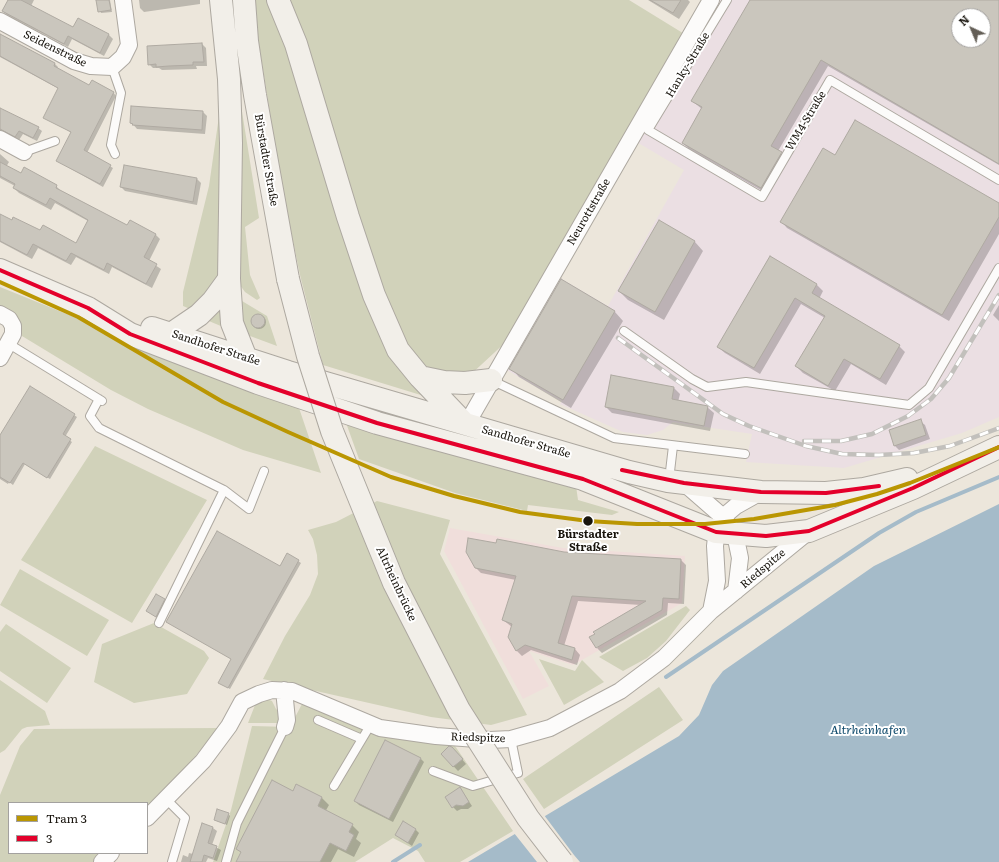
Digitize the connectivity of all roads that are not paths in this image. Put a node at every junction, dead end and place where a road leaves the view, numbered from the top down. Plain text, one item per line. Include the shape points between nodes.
1 (123, 0) edge
2 (221, 0) edge
3 (234, 0) edge
4 (244, 0) edge
5 (278, 0) edge
6 (711, 0) edge
7 (727, 0) edge
8 (0, 21) edge
9 (247, 41) junction
10 (112, 66) junction
11 (648, 130) joint
12 (0, 139) edge
13 (55, 141) dead end
14 (24, 152) joint
15 (115, 154) dead end
16 (999, 180) edge
17 (999, 268) edge
18 (0, 270) edge
19 (229, 279) junction
20 (288, 279) joint
21 (88, 308) junction
22 (0, 314) edge
23 (624, 331) dead end
24 (171, 334) junction
25 (9, 344) junction
26 (244, 356) junction
27 (0, 358) edge
28 (420, 377) junction
29 (491, 380) junction
30 (258, 383) junction
31 (466, 425) junction
32 (460, 446) junction
33 (673, 446) junction
34 (999, 447) edge
35 (744, 454) dead end
36 (974, 458) junction
37 (264, 471) dead end
38 (676, 482) junction
39 (224, 490) junction
40 (761, 492) junction
41 (725, 528) junction
42 (810, 531) junction
43 (736, 591) junction
44 (711, 612) junction
45 (159, 623) dead end
46 (284, 690) junction
47 (318, 720) dead end
48 (371, 724) junction
49 (285, 727) joint
50 (511, 739) junction
51 (362, 740) junction
52 (433, 771) dead end
53 (334, 786) dead end
54 (166, 799) junction
55 (148, 817) edge
56 (110, 854) edge
57 (102, 862) edge
58 (172, 862) edge
59 (226, 862) edge
60 (562, 862) edge

1 - 10 street via 129,45 123,57
2 - 19 main road via 229,79
3 - 9 main road, Bürstadter Straße
4 - 9 main road, Bürstadter Straße
5 - 28 main road via 296,44 374,295 398,350
6 - 29 street, Neurottstraße
7 - 11 lane, Hanky-Straße
8 - 10 street, Seidenstraße via 74,61 91,66
9 - 20 main road, Bürstadter Straße
10 - 15 lane via 122,93 111,145
11 - 16 lane, WM4-Straße via 762,197 830,80
12 - 14 street
13 - 14 lane
17 - 23 lane via 929,388 909,405 746,382 707,387
18 - 21 main road, Sandhofer Straße
19 - 24 main road via 199,315
19 - 26 main road via 232,323
20 - 60 main road, Altrheinbrücke, bridge via 308,356 332,431 394,583 459,710 528,818
21 - 24 main road, Sandhofer Straße
21 - 30 main road, Sandhofer Straße via 130,334
22 - 25 street via 13,326
24 - 26 main road, Sandhofer Straße
25 - 27 street
25 - 39 lane via 101,400 90,416 99,428
26 - 30 main road
26 - 31 main road, Sandhofer Straße via 288,372
28 - 29 main road via 465,383
28 - 31 main road
29 - 31 street, Neurottstraße
29 - 33 lane via 614,438
30 - 32 main road, Sandhofer Straße via 377,423
31 - 32 main road
31 - 38 main road, Sandhofer Straße via 629,472
32 - 41 main road, Sandhofer Straße via 583,479
33 - 35 lane
33 - 38 lane
34 - 36 main road, Sandhofer Straße
36 - 40 main road, Sandhofer Straße via 864,490 826,493
36 - 42 main road, Sandhofer Straße via 913,488
37 - 39 lane via 249,509
38 - 40 main road, Sandhofer Straße
38 - 41 street
39 - 45 lane
40 - 41 street via 743,501
41 - 42 main road, Sandhofer Straße via 766,536
41 - 43 street, Riedspitze via 740,558
41 - 44 street via 715,546 717,581
42 - 43 street, Riedspitze
43 - 44 street, Riedspitze
44 - 50 street, Riedspitze via 664,658 620,691 550,728
46 - 48 street, Riedspitze
46 - 49 street via 287,720
46 - 54 street, Riedspitze via 272,690 242,702 229,726 203,761
47 - 51 lane
48 - 50 street, Riedspitze via 380,728 436,736
48 - 51 lane
49 - 59 lane via 237,824
50 - 52 lane via 518,773 473,786
51 - 53 lane
54 - 55 street, Riedspitze
54 - 58 lane via 185,818
56 - 57 street

